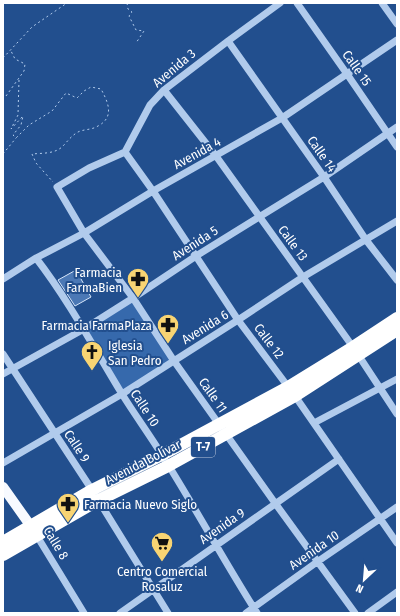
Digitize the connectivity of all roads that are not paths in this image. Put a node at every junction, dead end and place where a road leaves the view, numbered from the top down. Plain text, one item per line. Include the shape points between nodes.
1 (280, 3) edge
2 (297, 3) edge
3 (382, 3) edge
4 (397, 24) edge
5 (397, 40) edge
6 (228, 41) junction
7 (347, 74) junction
8 (164, 90) junction
9 (282, 118) junction
10 (397, 127) edge
11 (387, 134) junction
12 (397, 147) edge
13 (125, 152) junction
14 (216, 156) junction
15 (324, 177) junction
16 (153, 191) junction
17 (259, 217) junction
18 (397, 221) edge
19 (84, 232) junction
20 (366, 240) junction
21 (196, 256) junction
22 (36, 258) junction
23 (303, 277) junction
24 (3, 279) edge
25 (397, 280) edge
26 (133, 298) junction
27 (397, 318) edge
28 (238, 320) junction
29 (84, 329) junction
30 (397, 330) edge
31 (355, 352) junction
32 (3, 354) edge
33 (174, 361) junction
34 (12, 368) junction
35 (3, 374) edge
36 (397, 379) edge
37 (379, 389) junction
38 (291, 392) junction
39 (122, 394) junction
40 (397, 414) edge
41 (314, 423) junction
42 (222, 429) junction
43 (55, 434) junction
44 (162, 455) junction
45 (339, 459) junction
46 (3, 463) edge
47 (168, 466) junction
48 (3, 487) edge
49 (94, 496) junction
50 (275, 504) junction
51 (397, 507) edge
52 (379, 519) junction
53 (34, 531) junction
54 (3, 542) edge
55 (397, 543) edge
56 (215, 545) junction
57 (3, 555) edge
58 (317, 562) junction
59 (153, 590) junction
60 (397, 592) edge
61 (255, 610) edge
62 (84, 613) edge
63 (120, 613) edge
64 (168, 613) edge
65 (246, 613) edge
66 (354, 613) edge
67 (368, 613) edge

1 - 6 street, Avenida 3
2 - 7 street, Calle 15
3 - 4 street
5 - 7 street, Avenida 4
6 - 8 street, Avenida 3
6 - 9 street, Calle 14
7 - 9 street, Avenida 4
7 - 11 street, Calle 15
8 - 13 street, Avenida 3 via 150,106
8 - 14 street, Calle 13
9 - 14 street, Avenida 4
9 - 15 street, Calle 14
10 - 11 street, Avenida 5
11 - 12 street, Calle 15
11 - 15 street, Avenida 5
13 - 16 street, Calle 12
13 - 19 street, Calle 11 via 89,168 57,187
14 - 16 street, Avenida 4
14 - 17 street, Calle 13
15 - 17 street, Avenida 5
15 - 20 street, Calle 14
16 - 19 street, Avenida 4
16 - 21 street, Calle 12
17 - 21 street, Avenida 5
17 - 23 street, Calle 13
18 - 20 street, Avenida 6
19 - 22 street, Avenida 4
19 - 26 street, Calle 11
20 - 23 street, Avenida 6
20 - 25 street, Calle 14
21 - 26 street, Avenida 5
21 - 28 street, Calle 12
22 - 24 street, Avenida 4
22 - 29 street, Calle 10 via 55,282
23 - 28 street, Avenida 6
23 - 31 street, Calle 13
26 - 29 street, Avenida 5
26 - 33 street, Calle 11
27 - 31 highway, Avenida Bolívar / T-7
28 - 33 street, Avenida 6
28 - 38 street, Calle 12
29 - 34 street, Avenida 5
29 - 39 street, Calle 10
30 - 31 highway, Avenida Bolívar / T-7
31 - 37 street, Calle 13
31 - 38 highway, Avenida Bolívar / T-7
32 - 34 street, Calle 9
33 - 39 street, Avenida 6
33 - 42 street, Calle 11
34 - 35 street, Avenida 5
34 - 43 street, Calle 9
36 - 37 street
37 - 40 street, Calle 13
37 - 41 street
38 - 41 street, Calle 12
38 - 42 highway, Avenida Bolívar / T-7
39 - 43 street, Avenida 6
39 - 44 street, Calle 10
41 - 45 street, Calle 12
42 - 44 highway, Avenida Bolívar / T-7
42 - 47 highway, Avenida Bolívar / T-7
42 - 50 street, Calle 11
43 - 46 street, Avenida 6
43 - 49 street, Calle 9
44 - 47 street, Calle 10
44 - 49 highway, Avenida Bolívar / T-7
45 - 50 street, Avenida 9
45 - 52 street, Calle 12
47 - 49 highway, Avenida Bolívar / T-7
47 - 56 street, Calle 10
48 - 53 main road, Calle 8
49 - 53 highway, Avenida Bolívar / T-7
49 - 59 street, Calle 9
50 - 56 street, Avenida 9
50 - 58 street, Calle 11
51 - 52 street, Avenida 10
52 - 55 street, Calle 12
52 - 58 street, Avenida 10
53 - 54 highway, Avenida Bolívar / T-7
53 - 57 highway, Avenida Bolívar / T-7
53 - 62 street, Calle 8
56 - 59 street, Avenida 9
56 - 61 street, Calle 10
58 - 61 street, Avenida 10
58 - 66 street, Calle 11
59 - 63 street, Avenida 9
59 - 64 street, Calle 9
60 - 67 street
61 - 65 street, Avenida 10

